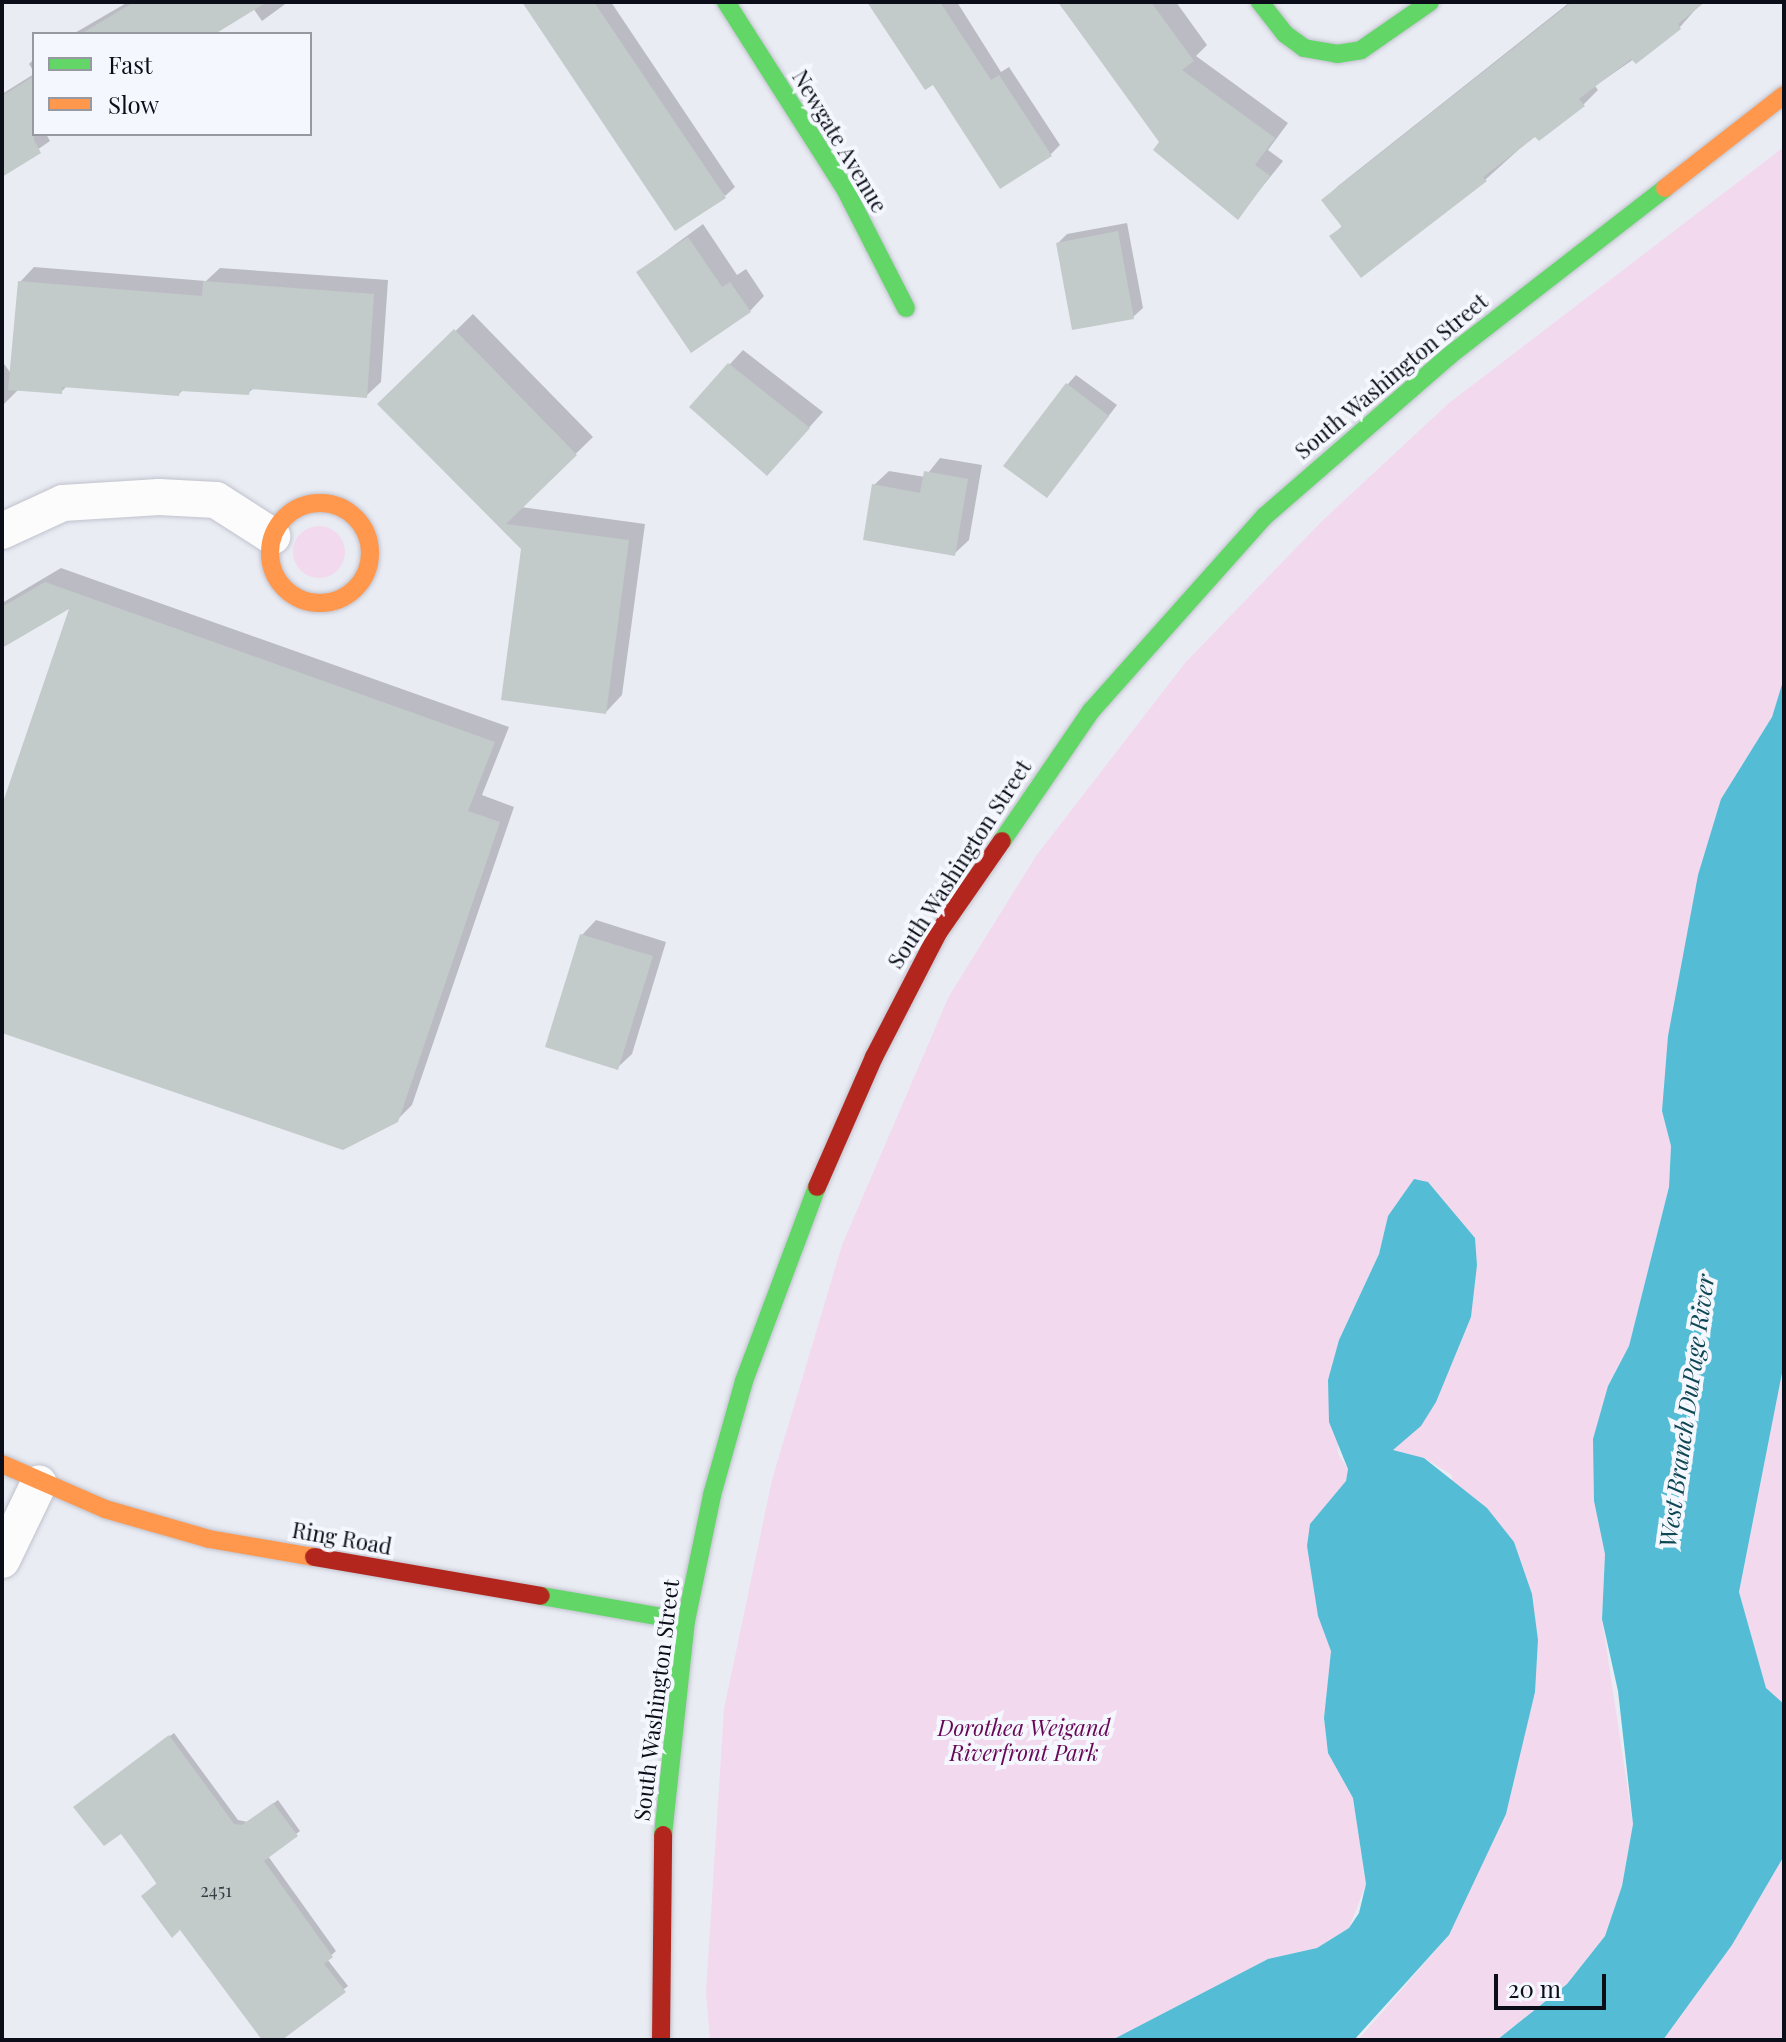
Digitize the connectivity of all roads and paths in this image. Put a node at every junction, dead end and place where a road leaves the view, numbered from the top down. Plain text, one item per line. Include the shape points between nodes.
1 (726, 2) edge
2 (1260, 2) edge
3 (1430, 2) edge
4 (1784, 95) edge
5 (906, 308) dead end
6 (2, 531) edge
7 (272, 536) junction
8 (2, 1464) edge
9 (39, 1483) junction
10 (2, 1560) edge
11 (686, 1621) junction
12 (661, 2040) edge

1 - 5 main road, Newgate Avenue via 844,187
2 - 3 main road via 1285,34 1304,48 1337,54 1361,50
4 - 11 main road, South Washington Street via 1450,355 1289,494 1161,628 1024,802 921,964 802,1220 744,1381 712,1495
6 - 7 street via 63,503 159,497 216,500
7 - 7 main road via 270,563 293,596 320,604 334,602 365,577 368,536 341,507 300,506
8 - 9 main road, Ring Road
9 - 10 street
9 - 11 main road, Ring Road via 105,1509 209,1539
11 - 12 main road, South Washington Street via 662,1848

